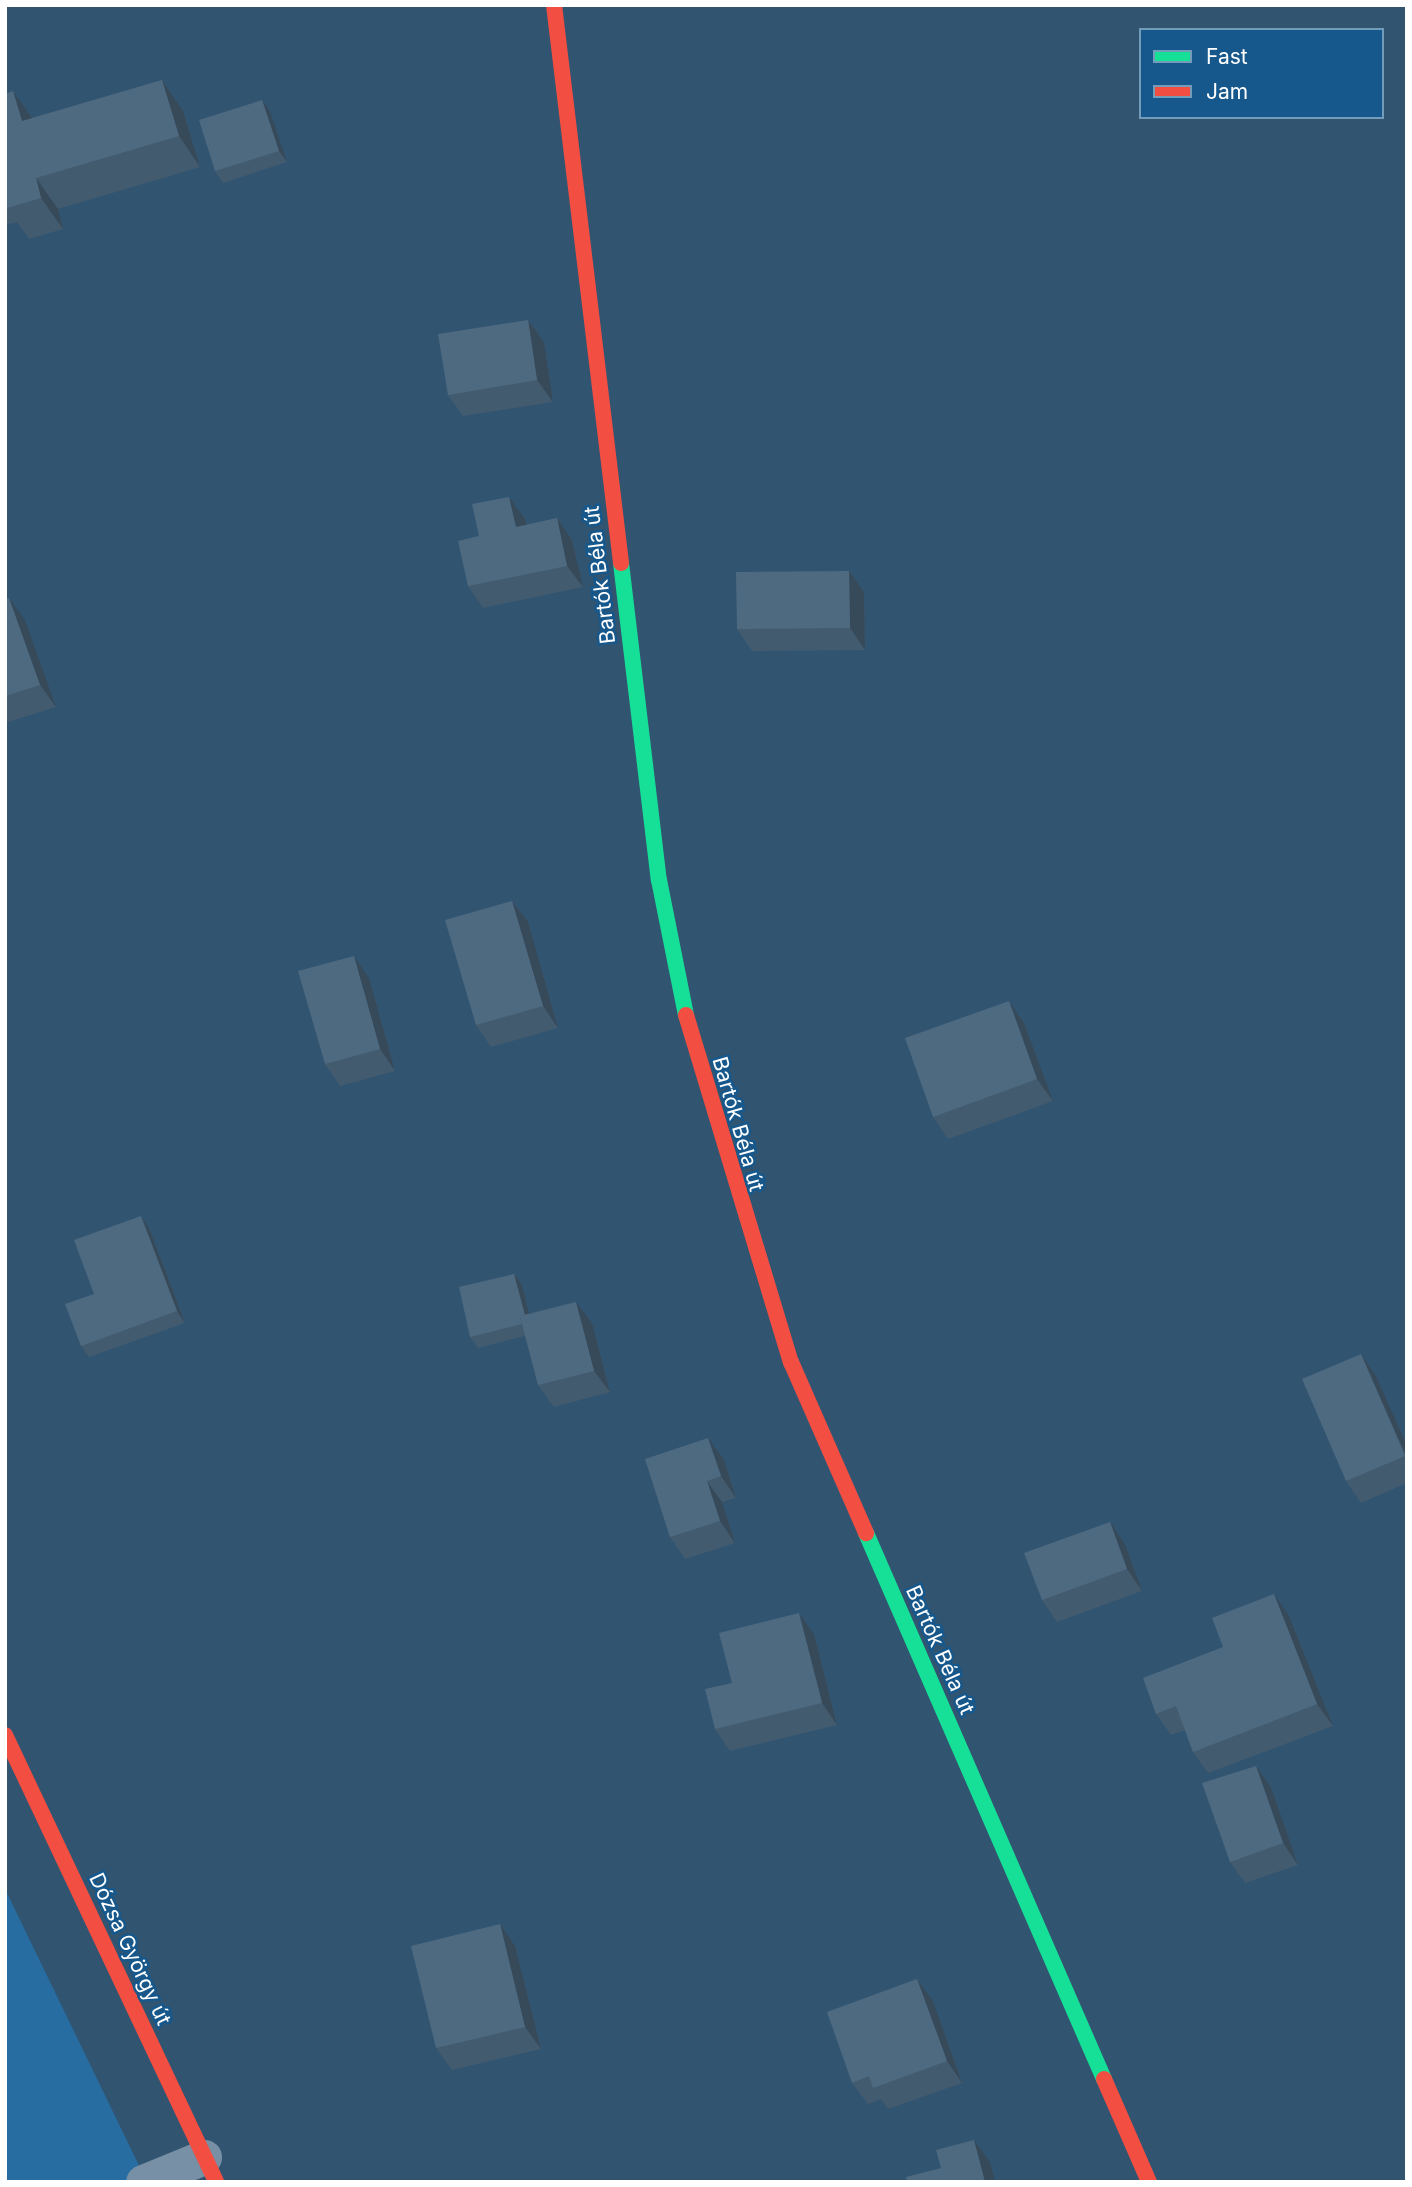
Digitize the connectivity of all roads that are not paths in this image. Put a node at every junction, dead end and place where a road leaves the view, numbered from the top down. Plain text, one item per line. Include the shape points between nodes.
1 (554, 5) edge
2 (5, 1735) edge
3 (210, 2169) edge
4 (143, 2182) edge
5 (1149, 2182) edge

1 - 5 street, Bartók Béla út via 659,880 680,994 716,1130 791,1362
2 - 3 street, Dózsa György út
3 - 4 lane

